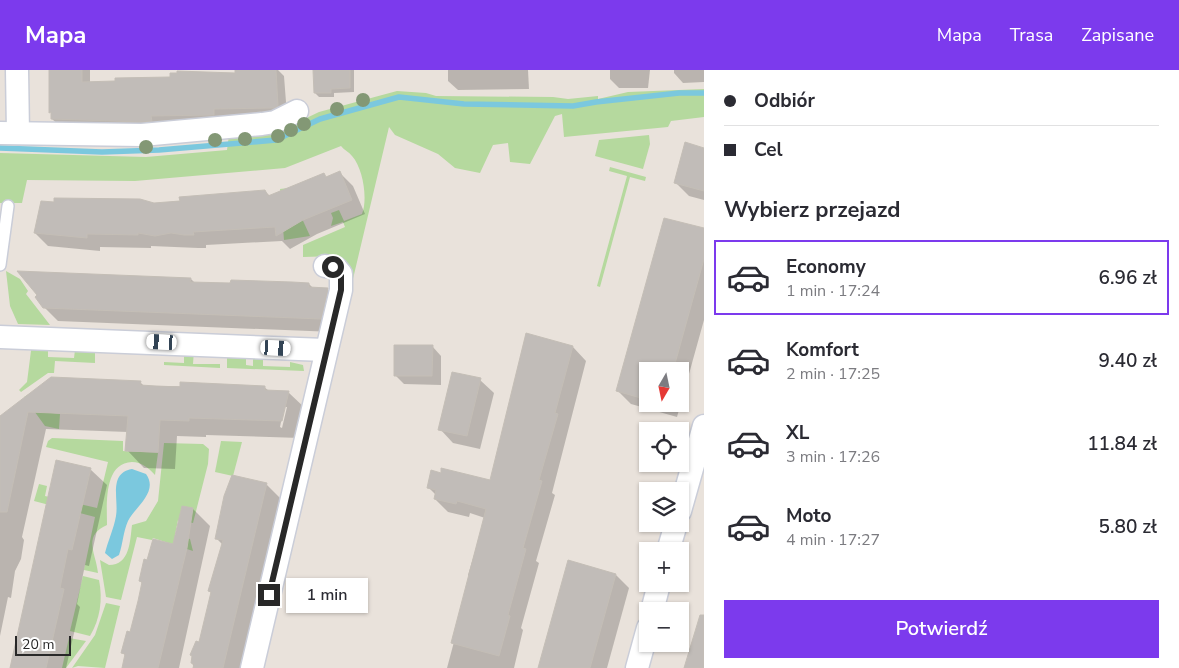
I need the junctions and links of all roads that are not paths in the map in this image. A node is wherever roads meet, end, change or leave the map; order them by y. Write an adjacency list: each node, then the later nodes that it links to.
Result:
1 (17, 70): 3 (street)
2 (298, 111): 3 (street)
3 (9, 133)
4 (8, 206): 5 (lane)
5 (0, 265)
6 (325, 266): 8 (street)
7 (0, 336): 8 (street)
8 (325, 350): 13 (street)
9 (704, 426): 10 (street)
10 (699, 460): 11 (street)
11 (689, 487)
12 (641, 652): 14 (street)
13 (252, 668)
14 (637, 668)

